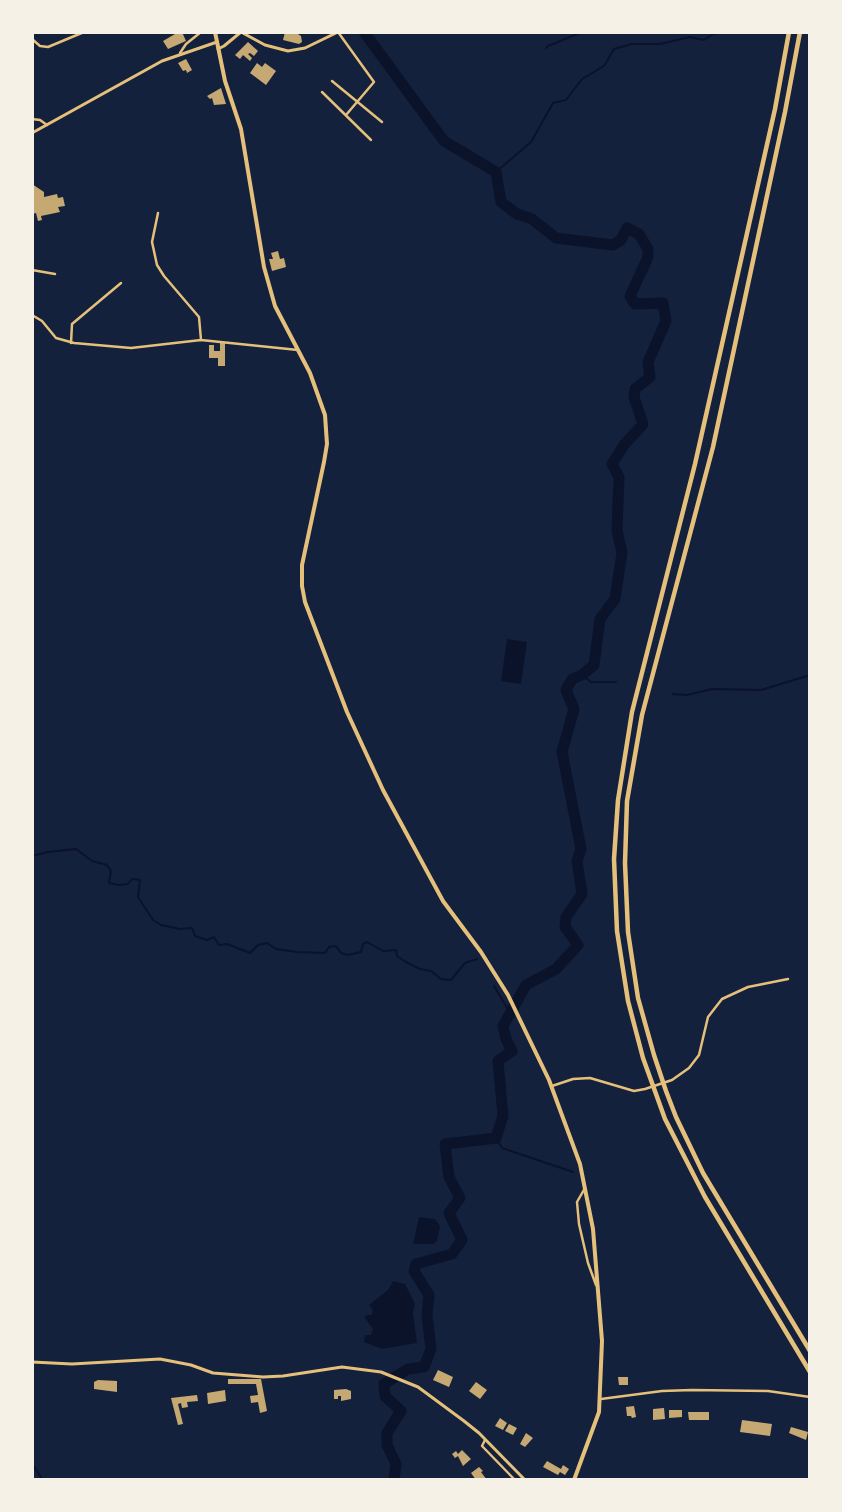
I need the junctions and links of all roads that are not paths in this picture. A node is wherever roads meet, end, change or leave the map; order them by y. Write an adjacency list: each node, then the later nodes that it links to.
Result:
1 (84, 32): 8 (street)
2 (201, 32): 11 (street)
3 (215, 32): 9 (main road)
4 (241, 32): 5 (street); 10 (street)
5 (338, 32): 14 (street)
6 (789, 32): 35 (highway)
7 (800, 32): 33 (highway)
8 (32, 39)
9 (217, 42): 10 (main road); 11 (street)
10 (218, 48): 28 (main road)
11 (180, 53): 18 (street)
12 (332, 81): 14 (street)
13 (322, 92): 15 (street)
14 (356, 102): 15 (street); 17 (street)
15 (346, 115): 20 (street)
16 (32, 119): 18 (street)
17 (382, 122)
18 (47, 124): 19 (street)
19 (32, 133)
20 (371, 140)
21 (158, 213): 26 (street)
22 (32, 270): 23 (street)
23 (55, 274)
24 (121, 283): 27 (street)
25 (32, 315): 27 (street)
26 (201, 340): 27 (street); 28 (street)
27 (71, 343)
28 (298, 350): 30 (main road)
29 (788, 980): 30 (street)
30 (552, 1086): 31 (main road)
31 (585, 1187): 32 (main road); 32 (street)
32 (600, 1293): 37 (main road)
33 (810, 1351)
34 (32, 1362): 38 (street)
35 (810, 1372)
36 (810, 1397): 37 (street)
37 (601, 1399): 41 (main road)
38 (486, 1440): 39 (street); 40 (street)
39 (514, 1480)
40 (524, 1480)
41 (574, 1480)

